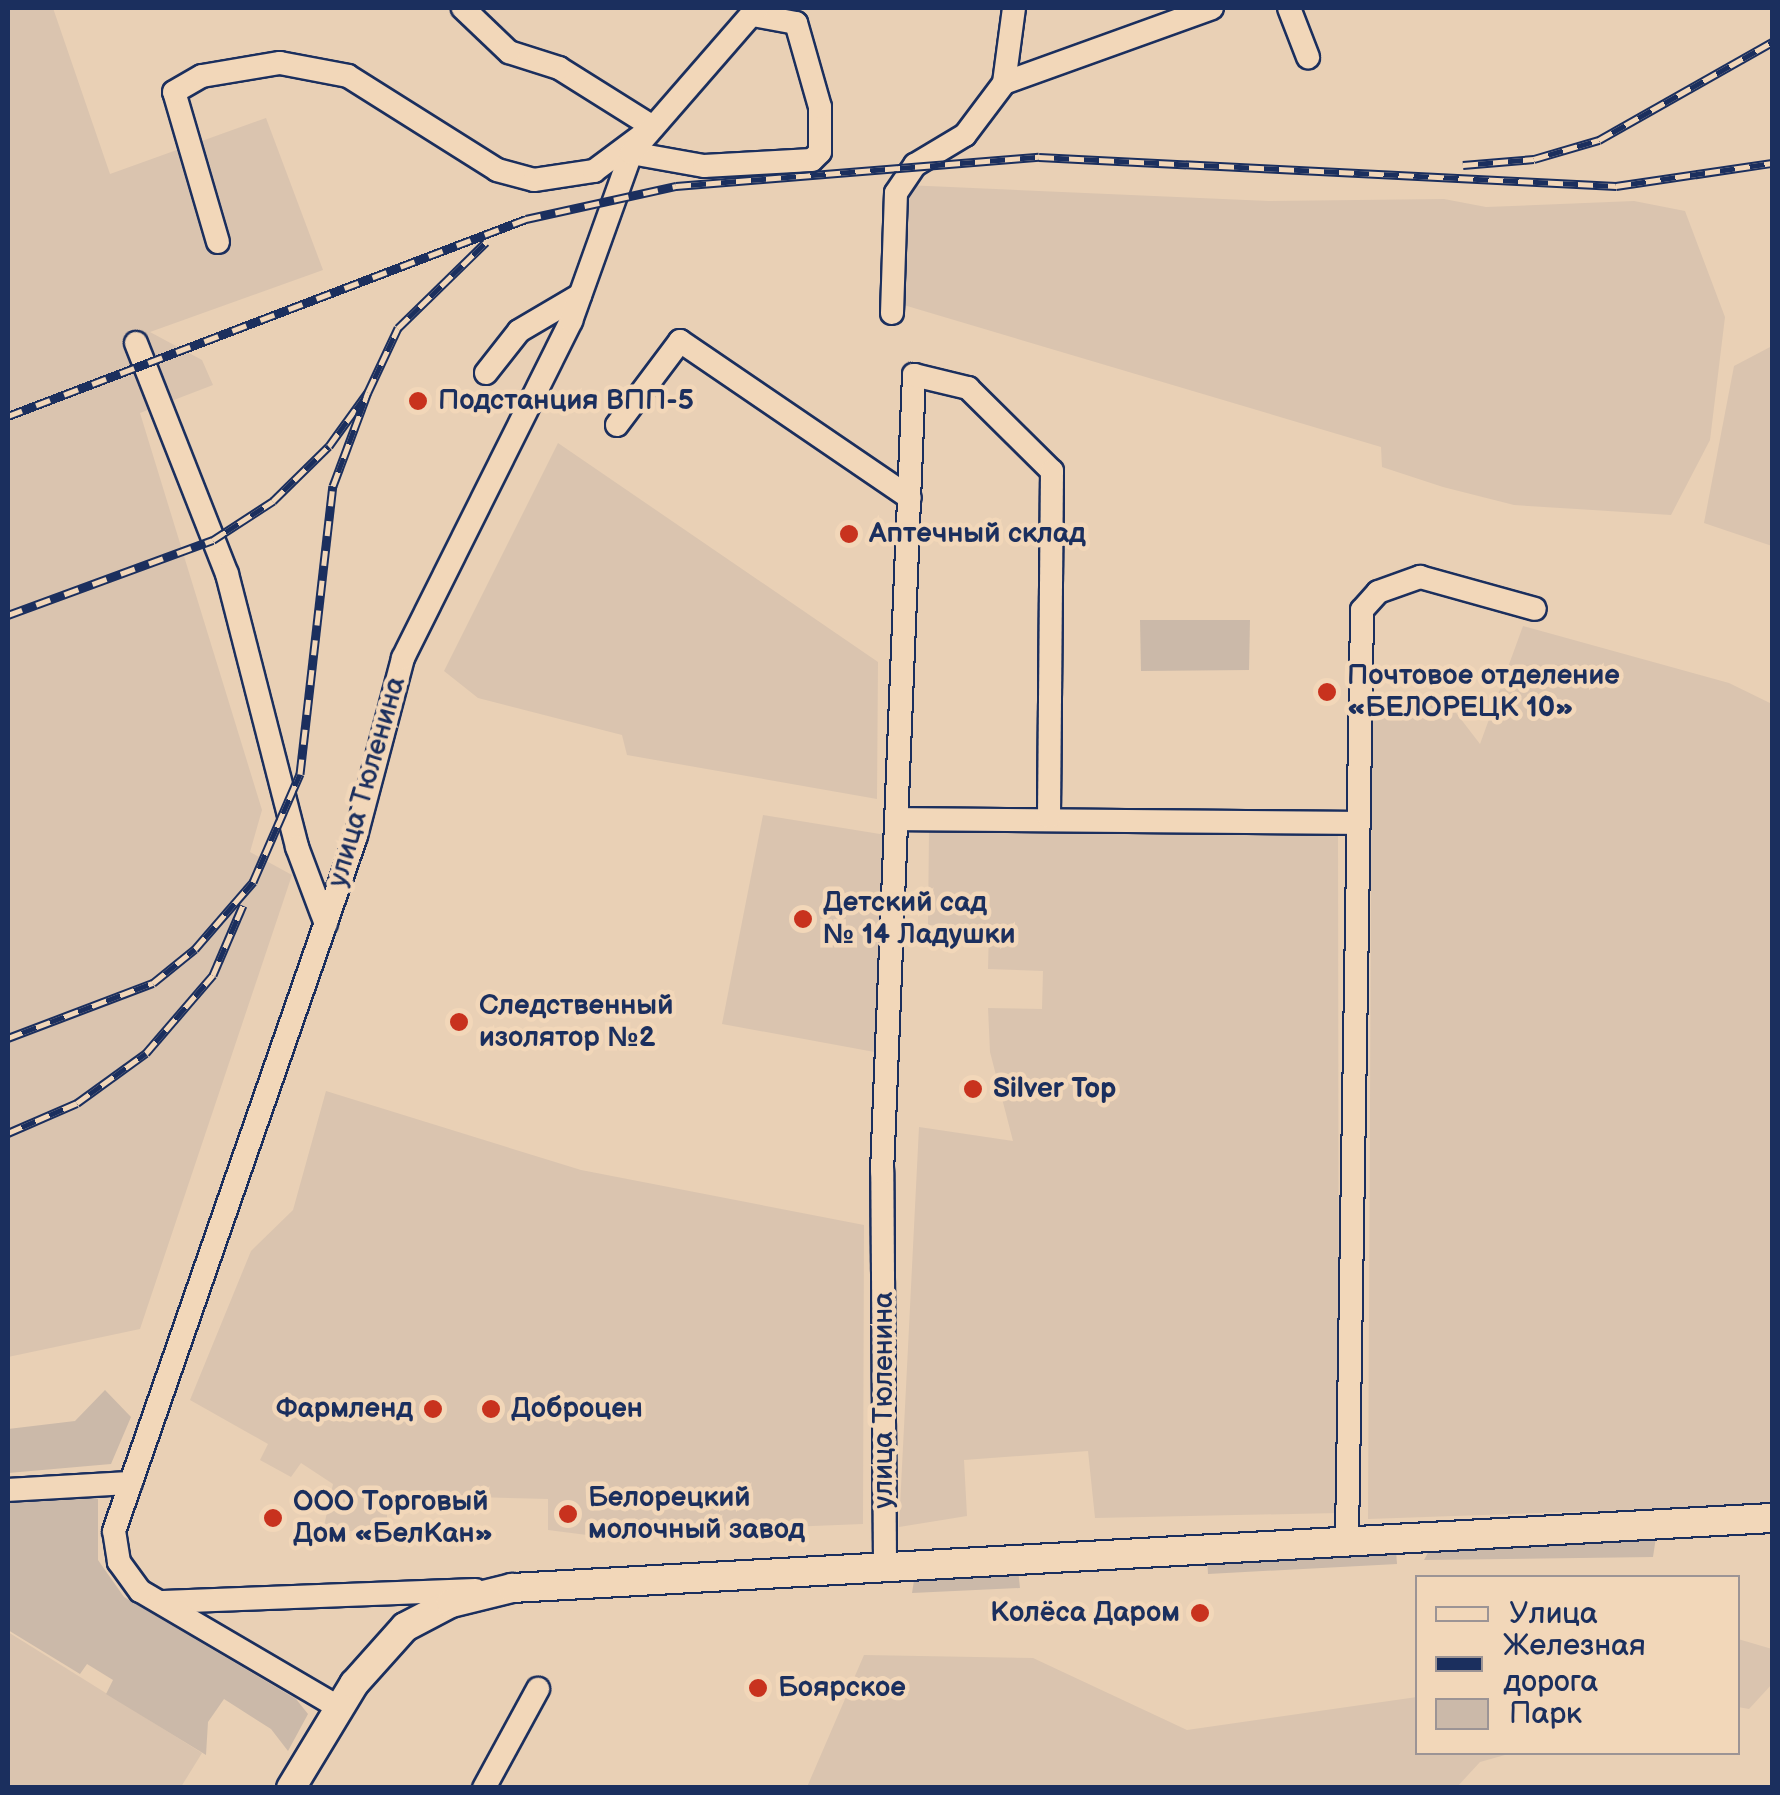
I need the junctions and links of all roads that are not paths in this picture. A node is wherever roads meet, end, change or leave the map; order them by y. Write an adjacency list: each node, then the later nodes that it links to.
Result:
1 (463, 8): 8 (street)
2 (1014, 8): 7 (street)
3 (1212, 8): 7 (street)
4 (1289, 8): 6 (street)
5 (761, 10): 8 (street, улица Тюленина); 9 (street)
6 (1308, 58)
7 (1004, 82): 12 (street)
8 (653, 127): 9 (street, улица Тюленина); 10 (street)
9 (632, 153): 11 (street, улица Тюленина)
10 (218, 242)
11 (580, 295): 14 (street); 21 (street, улица Тюленина)
12 (892, 313)
13 (136, 344): 21 (street)
14 (486, 373)
15 (618, 425): 16 (street)
16 (910, 498): 18 (street, улица Тюленина); 19 (street, улица Тюленина)
17 (1535, 609): 20 (street)
18 (1049, 817): 19 (street); 20 (street)
19 (898, 819): 26 (street, улица Тюленина)
20 (1355, 823): 25 (street)
21 (326, 924): 22 (street, улица Тюленина)
22 (131, 1483): 23 (street); 29 (street, улица Тюленина)
23 (8, 1490)
24 (1772, 1518): 25 (main road)
25 (1347, 1536): 26 (main road)
26 (885, 1562): 27 (main road)
27 (512, 1588): 28 (street); 30 (main road)
28 (362, 1594): 29 (street); 30 (street)
29 (154, 1601): 32 (street, улица Тюленина)
30 (405, 1627): 32 (main road)
31 (538, 1689): 34 (street)
32 (338, 1707): 33 (main road)
33 (296, 1786)
34 (484, 1788)

